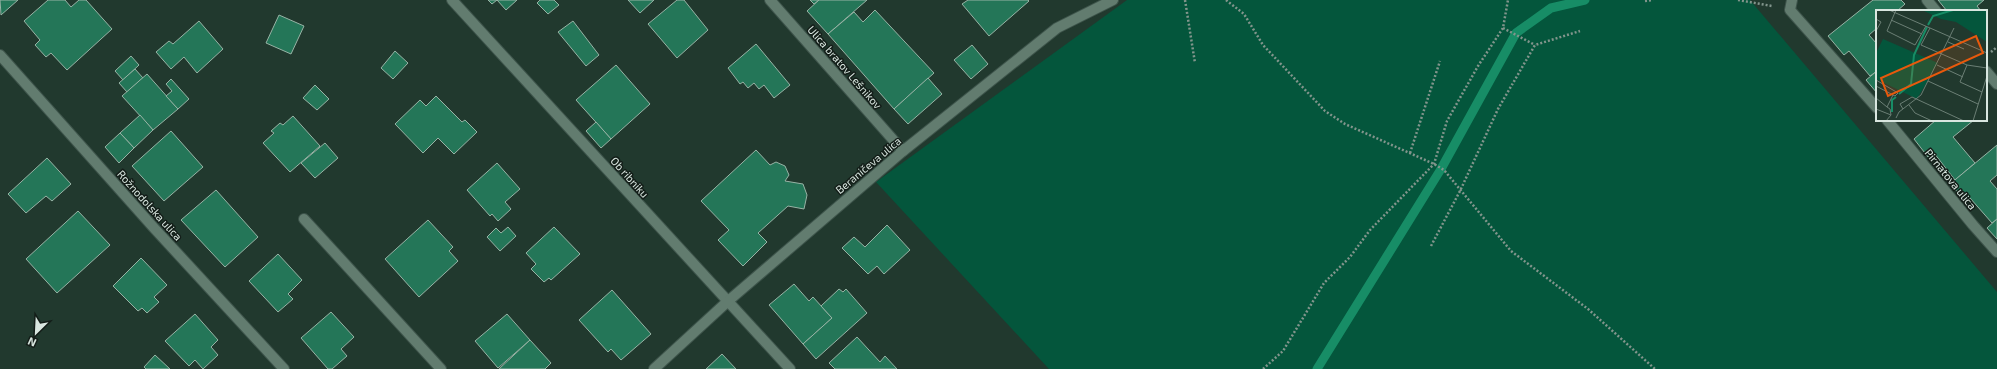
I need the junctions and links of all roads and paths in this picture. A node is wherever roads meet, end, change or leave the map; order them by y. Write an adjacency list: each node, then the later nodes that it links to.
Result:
1 (452, 0): 30 (street, Ob ribniku)
2 (770, 0): 23 (street, Ulica bratov Lešnikov)
3 (1113, 0): 23 (street, Beraničeva ulica)
4 (1185, 0): 18 (path)
5 (1226, 0): 24 (path)
6 (1508, 0): 13 (path)
7 (1653, 0): 10 (path)
8 (1738, 0): 11 (path)
9 (1927, 0): 12 (street)
10 (1645, 1)
11 (1791, 5): 21 (street)
12 (1935, 10)
13 (1503, 28): 15 (path); 25 (path)
14 (1580, 31): 15 (path)
15 (1535, 45): 26 (path)
16 (0, 55): 31 (street, Rožnodolska ulica)
17 (1440, 61): 24 (path)
18 (1195, 63)
19 (1987, 72): 20 (street)
20 (1997, 84)
21 (1876, 107)
22 (1888, 121): 29 (street, Pirnatova ulica)
23 (903, 150): 30 (street, Beraničeva ulica)
24 (1410, 153): 25 (path)
25 (1434, 164): 26 (path); 35 (path)
26 (1460, 191): 28 (path); 36 (path)
27 (304, 219): 32 (street)
28 (1431, 246)
29 (1997, 252)
30 (727, 302): 33 (street, Beraničeva ulica); 34 (street, Ob ribniku)
31 (284, 369)
32 (441, 369)
33 (654, 369)
34 (790, 369)
35 (1263, 369)
36 (1655, 369)

